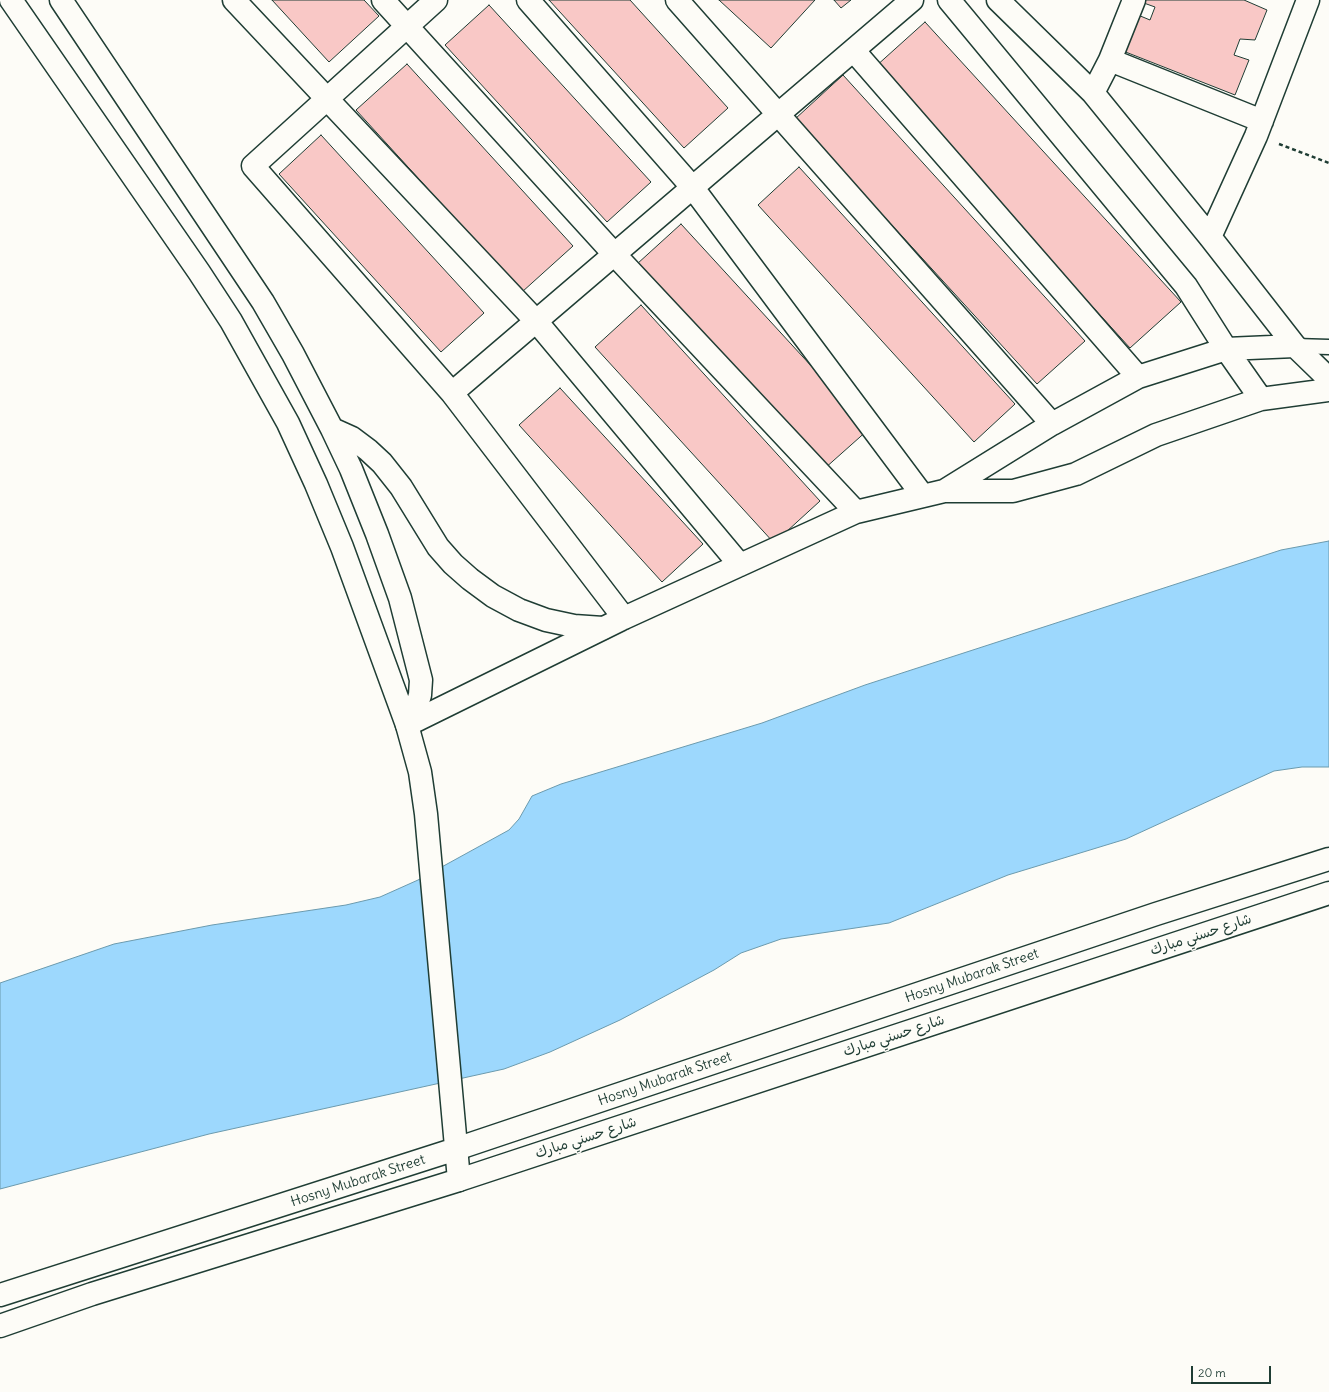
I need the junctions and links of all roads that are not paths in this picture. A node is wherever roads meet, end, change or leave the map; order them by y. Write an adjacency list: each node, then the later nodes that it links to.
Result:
1 (11, 0): 40 (street)
2 (61, 0): 33 (street)
3 (234, 0): 17 (street)
4 (383, 0): 13 (street)
5 (436, 0): 13 (street)
6 (528, 0): 20 (street)
7 (677, 0): 18 (street)
8 (912, 0): 14 (street)
9 (949, 0): 26 (street)
10 (998, 0): 16 (street)
11 (1134, 0): 15 (street)
12 (1308, 0): 19 (street)
13 (407, 27): 17 (street); 22 (street)
14 (854, 51): 18 (street); 27 (street)
15 (1110, 60): 16 (street); 19 (street)
16 (1093, 93): 21 (street)
17 (328, 98): 23 (street); 30 (street)
18 (779, 115): 20 (street); 32 (street)
19 (1259, 129): 21 (street)
20 (693, 188): 22 (street); 35 (street)
21 (1210, 237): 24 (street)
22 (615, 255): 23 (street); 36 (street)
23 (536, 322): 30 (street); 37 (street)
24 (1295, 346): 25 (lane); 26 (street); 28 (street)
25 (1329, 347)
26 (1226, 350): 27 (street); 31 (street)
27 (1138, 376): 32 (street)
28 (1329, 379)
29 (1329, 390): 31 (street)
30 (452, 393): 38 (street)
31 (1261, 399): 34 (street)
32 (1052, 424): 34 (street)
33 (332, 429): 39 (street); 40 (street)
34 (944, 491): 35 (street)
35 (923, 496): 36 (street)
36 (856, 512): 37 (street)
37 (740, 565): 38 (street)
38 (624, 618): 39 (street)
39 (603, 628): 40 (street)
40 (407, 725): 43 (street)
41 (1329, 859): 43 (street, Hosny Mubarak Street)
42 (1329, 893): 44 (street, شارع حسني مبارك)
43 (456, 1149): 44 (street); 45 (street, Hosny Mubarak Street)
44 (459, 1180): 46 (street, Hosny Mubarak Street)
45 (0, 1295)
46 (0, 1326)

